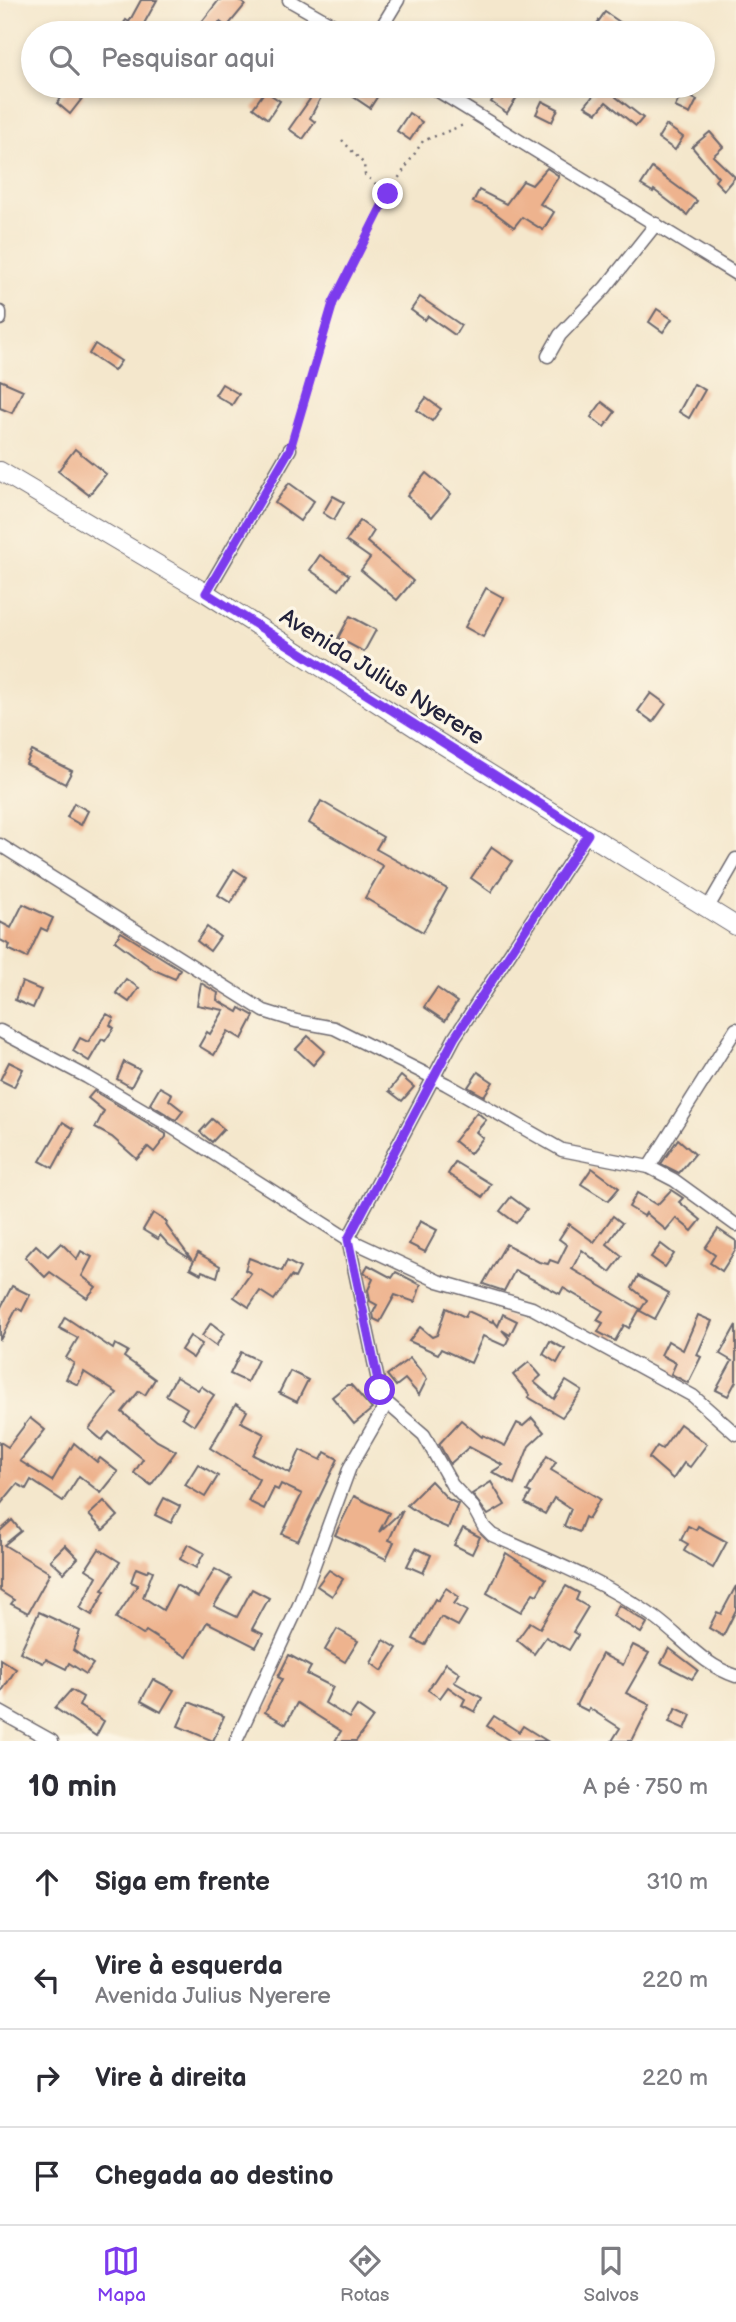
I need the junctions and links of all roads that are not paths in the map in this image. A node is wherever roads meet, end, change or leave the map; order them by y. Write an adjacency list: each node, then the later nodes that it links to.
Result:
1 (289, 0): 3 (street)
2 (398, 0): 4 (street)
3 (325, 21)
4 (385, 21)
5 (449, 98): 6 (street)
6 (656, 223): 7 (street); 10 (street)
7 (736, 274)
8 (0, 312): 9 (street)
9 (0, 319)
10 (548, 356)
11 (290, 449): 13 (street)
12 (0, 471): 13 (street, Avenida Julius Nyerere)
13 (206, 593): 14 (street, Avenida Julius Nyerere)
14 (588, 834): 17 (street, Avenida Julius Nyerere); 21 (street)
15 (0, 845): 21 (street)
16 (736, 859): 17 (street)
17 (707, 909): 18 (street, Avenida Julius Nyerere)
18 (736, 926)
19 (736, 1029): 22 (street)
20 (0, 1031): 24 (street)
21 (432, 1076): 22 (street); 24 (street)
22 (649, 1167): 23 (street)
23 (736, 1224)
24 (348, 1239): 25 (street); 26 (street)
25 (387, 1403): 27 (street); 30 (street)
26 (736, 1434)
27 (736, 1676)
28 (0, 1712): 29 (street)
29 (52, 1741)
30 (236, 1741)

